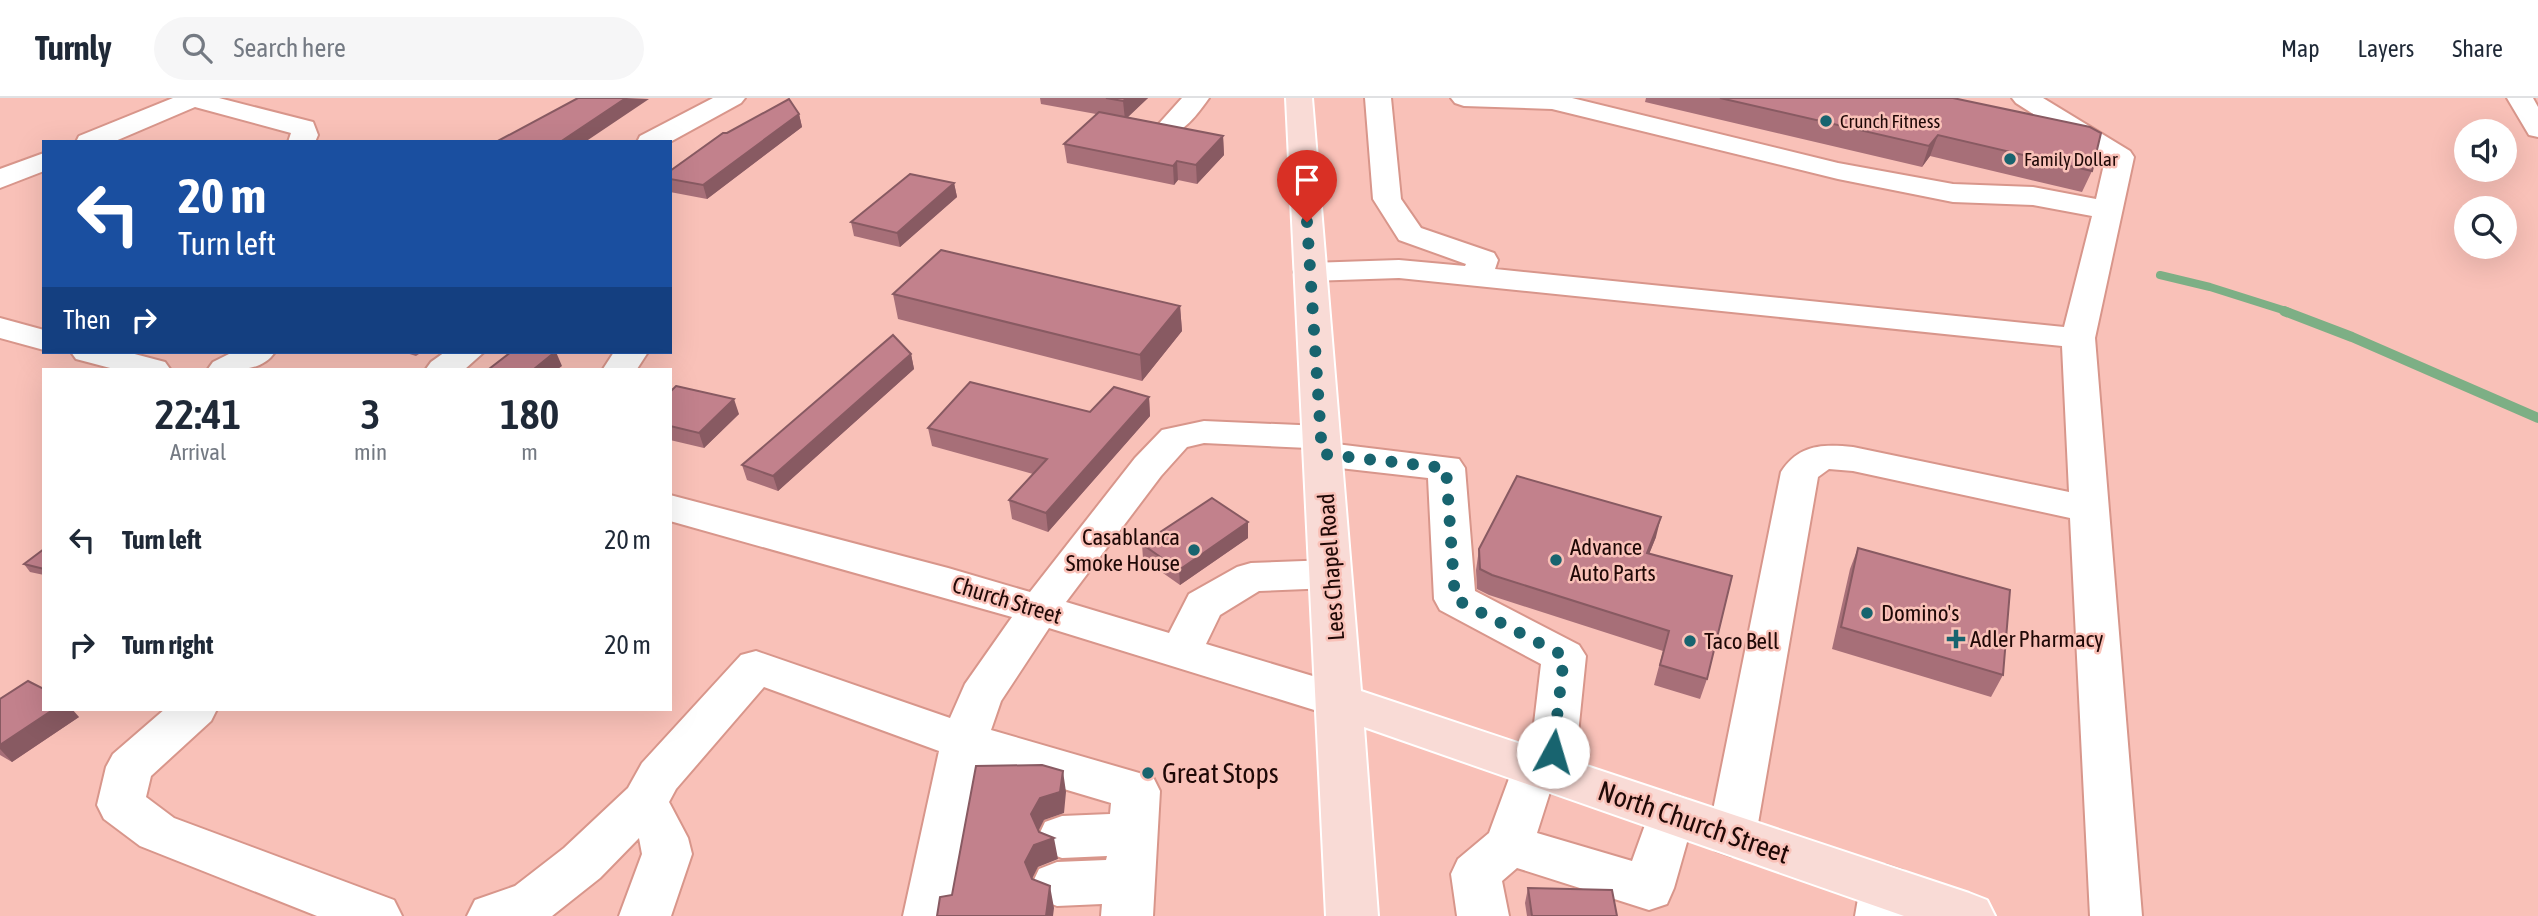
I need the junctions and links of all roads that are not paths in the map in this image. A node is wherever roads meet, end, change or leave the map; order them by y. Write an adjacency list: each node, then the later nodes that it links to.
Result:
1 (194, 98): 11 (street); 12 (street)
2 (732, 98): 13 (street)
3 (1196, 98): 9 (street)
4 (1299, 98): 17 (main road, Lees Chapel Road)
5 (1378, 98): 18 (street)
6 (1464, 98): 16 (street)
7 (2025, 98): 16 (street)
8 (2520, 98): 10 (street)
9 (1168, 128)
10 (2538, 129)
11 (94, 140)
12 (303, 140)
13 (654, 140)
14 (42, 161): 15 (street)
15 (0, 179)
16 (2108, 210): 20 (street)
17 (1310, 272): 18 (street); 28 (main road, Lees Chapel Road)
18 (1476, 276): 20 (street)
19 (0, 328): 21 (street)
20 (2078, 338): 30 (street)
21 (42, 339)
22 (96, 354): 25 (street)
23 (253, 354): 26 (street)
24 (464, 354): 27 (street)
25 (149, 368)
26 (227, 368)
27 (444, 368)
28 (1322, 446): 31 (main road, Lees Chapel Road); 32 (street); 37 (street)
29 (672, 509): 32 (street, Church Street)
30 (2089, 509): 40 (street); 52 (street)
31 (1331, 574): 33 (street); 34 (main road, Lees Chapel Road)
32 (1041, 610): 33 (street, Church Street); 36 (street)
33 (1180, 652): 34 (street, Church Street)
34 (1340, 701): 37 (main road, North Church Street); 49 (main road, Lees Chapel Road)
35 (193, 711): 46 (street)
36 (964, 741): 38 (street); 43 (street); 44 (street)
37 (1543, 770): 39 (main road, North Church Street); 41 (street)
38 (645, 802): 47 (street); 48 (street)
39 (1671, 814): 40 (main road, North Church Street); 41 (street)
40 (1732, 835): 45 (main road, North Church Street)
41 (1509, 845): 50 (street)
42 (1059, 860): 44 (street)
43 (944, 874)
44 (1130, 877)
45 (1883, 902): 51 (main road, North Church Street)
46 (376, 916)
47 (493, 916)
48 (645, 916)
49 (1352, 916)
50 (1483, 916)
51 (1969, 916)
52 (2116, 916)

